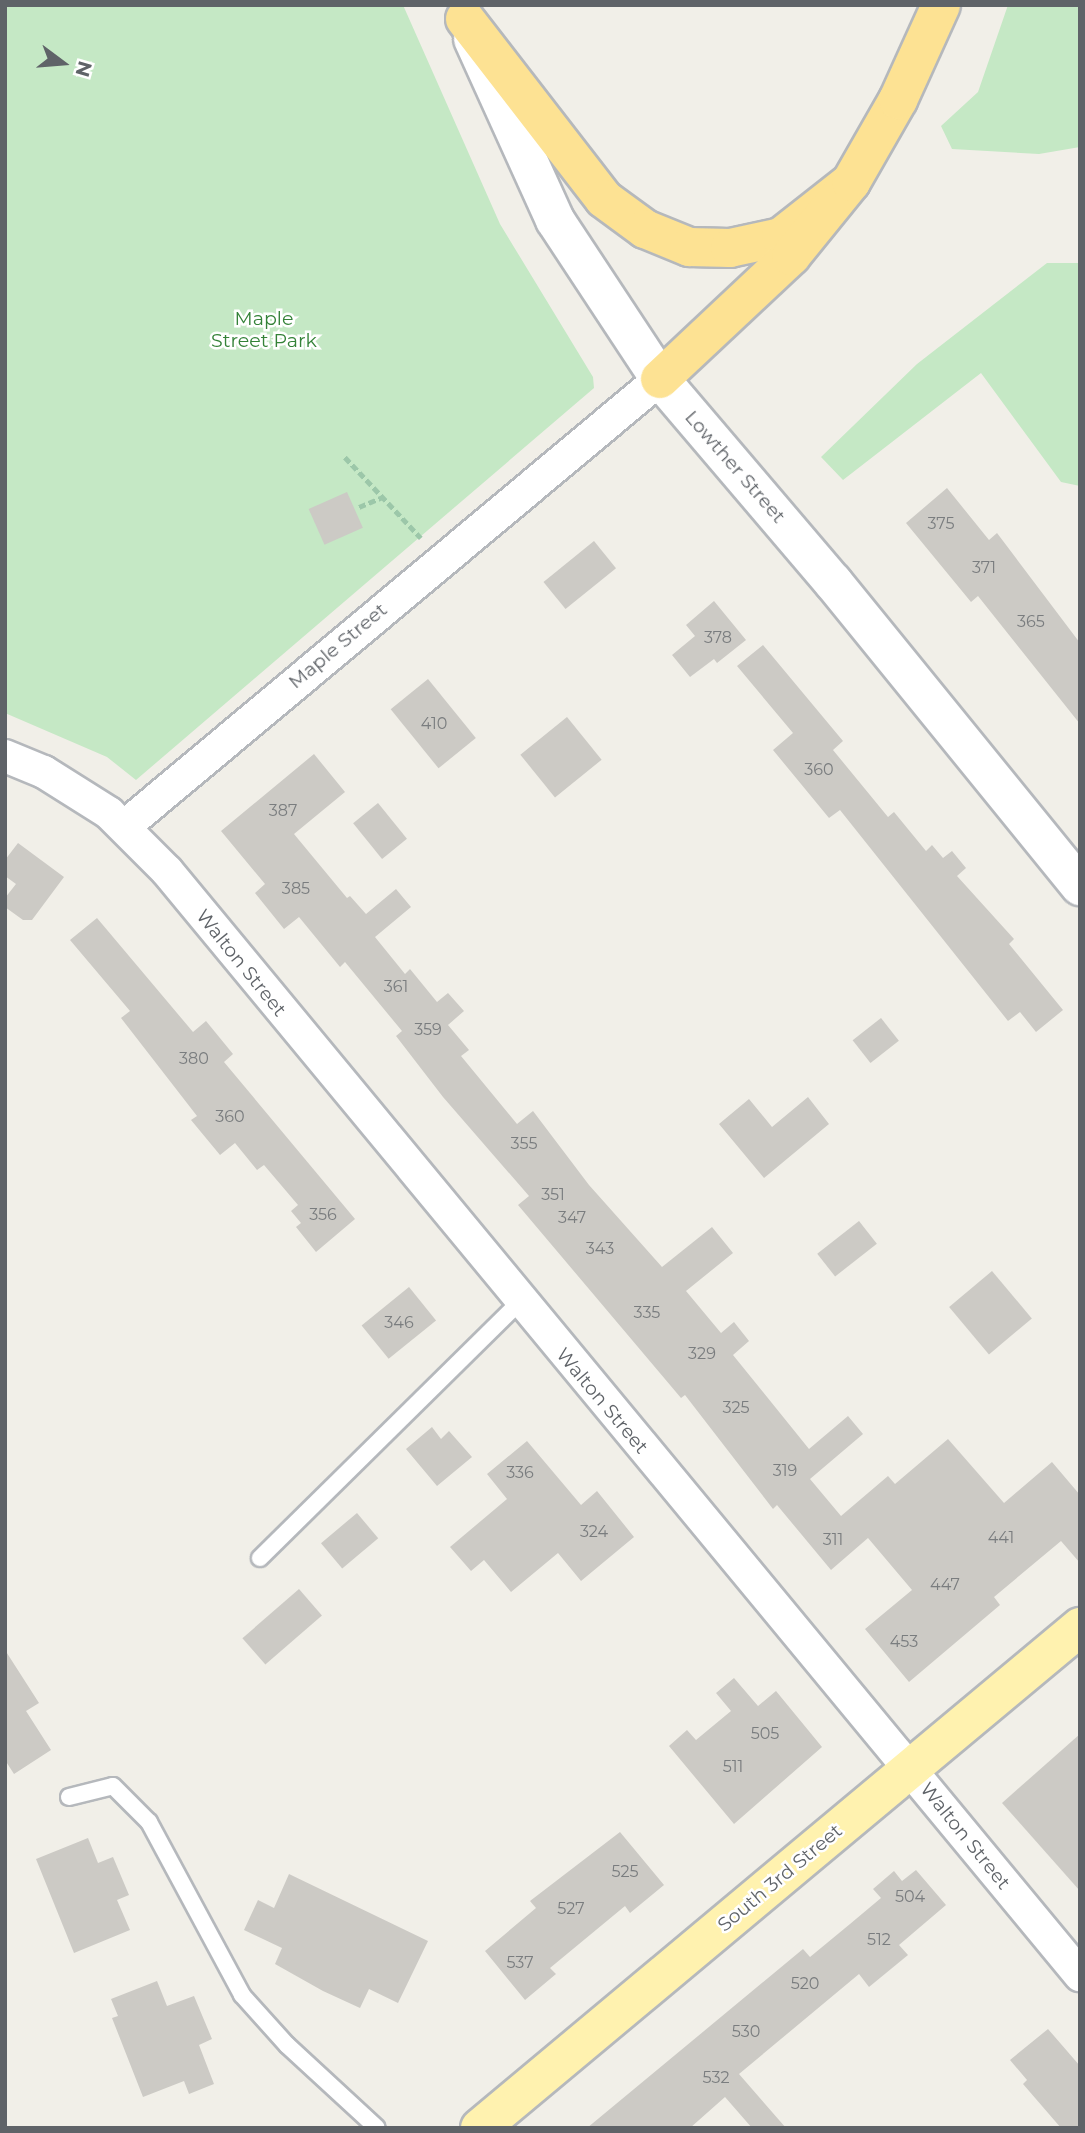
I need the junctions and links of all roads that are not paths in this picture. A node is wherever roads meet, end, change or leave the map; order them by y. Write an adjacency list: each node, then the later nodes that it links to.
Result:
1 (941, 5): 3 (highway)
2 (461, 12): 3 (highway); 4 (main road, Lowther Street)
3 (851, 182): 4 (highway)
4 (660, 379): 6 (street, Maple Street); 7 (main road, Lowther Street)
5 (5, 756): 6 (street)
6 (125, 826): 8 (street, Walton Street)
7 (1080, 886)
8 (520, 1302): 9 (lane); 11 (street, Walton Street)
9 (260, 1559)
10 (1077, 1634): 11 (main road, South 3rd Street)
11 (911, 1770): 13 (street, Walton Street); 15 (main road, South 3rd Street)
12 (69, 1797): 14 (lane)
13 (1080, 1975)
14 (377, 2128)
15 (480, 2128)

